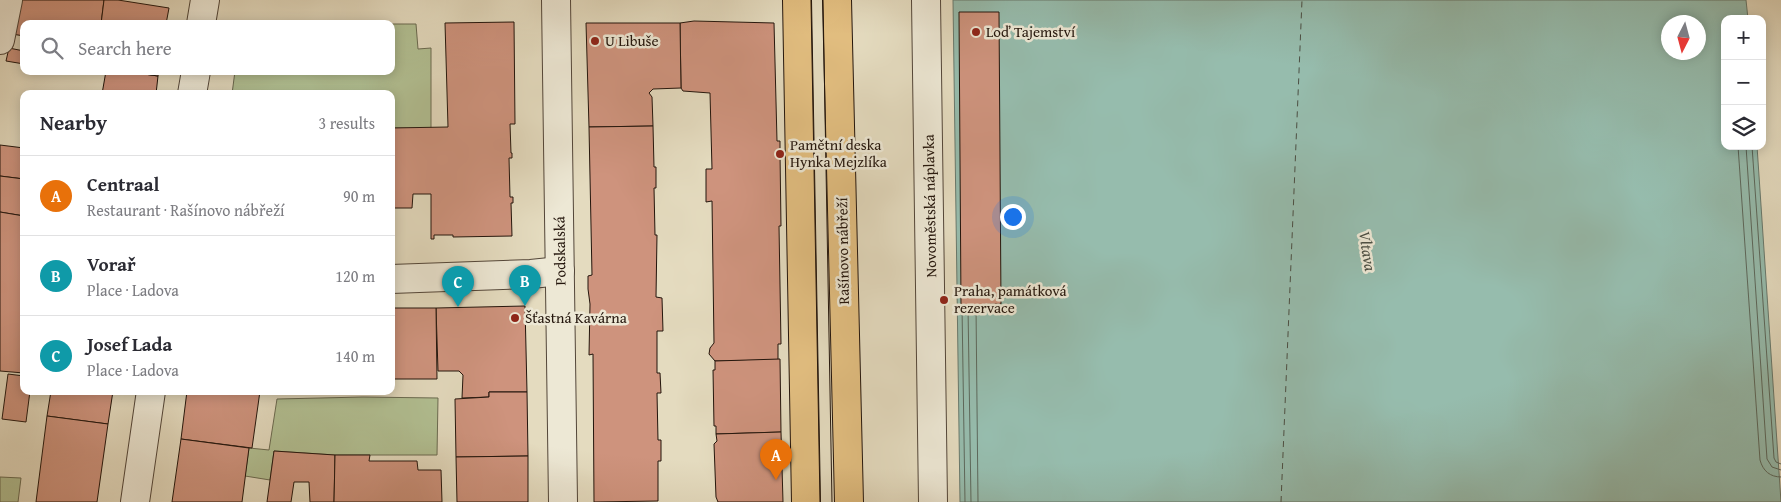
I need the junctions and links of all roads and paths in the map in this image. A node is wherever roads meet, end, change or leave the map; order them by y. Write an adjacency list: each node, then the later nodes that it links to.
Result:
1 (8, 0): 8 (street)
2 (205, 0): 7 (street)
3 (556, 0): 11 (street, Podskalská)
4 (797, 0): 16 (main road)
5 (837, 0): 17 (main road, Rašínovo nábřeží)
6 (926, 0): 18 (street, Novoměstská náplavka)
7 (202, 20)
8 (0, 40)
9 (195, 75): 10 (street)
10 (193, 90)
11 (560, 271): 12 (street); 15 (street, Podskalská)
12 (395, 279)
13 (150, 395): 14 (street)
14 (135, 502)
15 (563, 502)
16 (806, 502)
17 (849, 502)
18 (933, 502)

